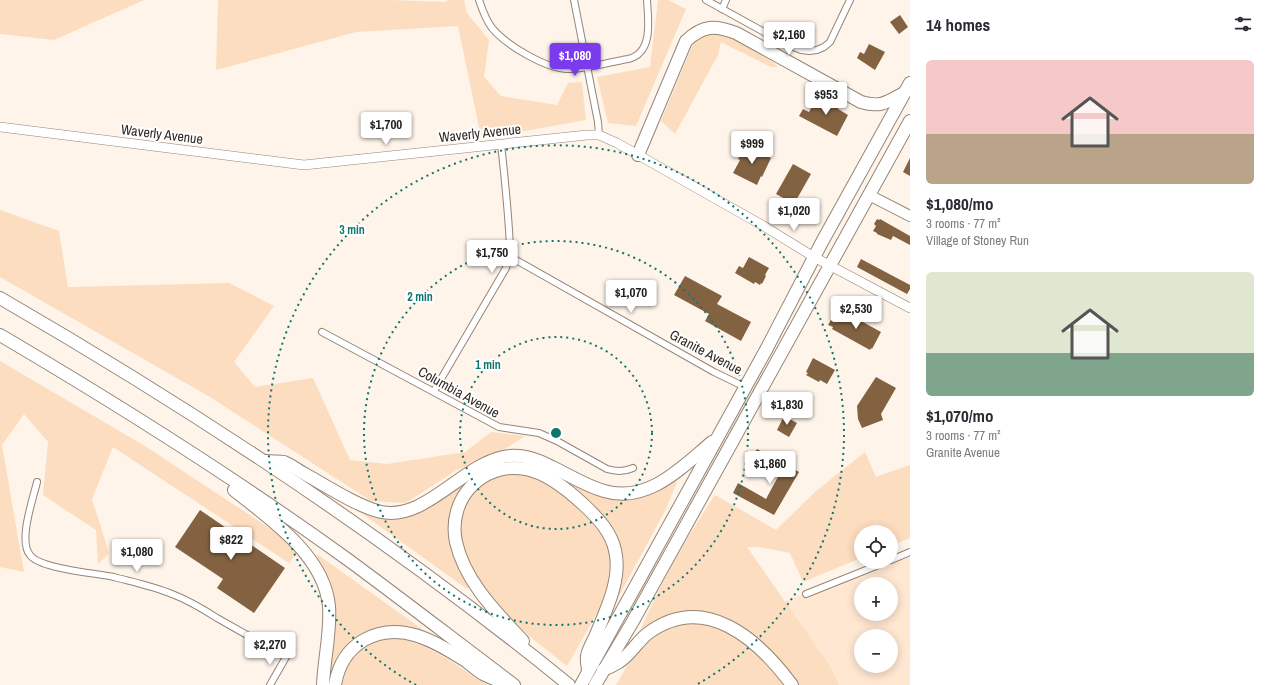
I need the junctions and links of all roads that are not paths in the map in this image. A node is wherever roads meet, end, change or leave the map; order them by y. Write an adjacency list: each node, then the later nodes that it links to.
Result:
1 (479, 0): 8 (street)
2 (574, 0): 8 (street)
3 (647, 0): 8 (street)
4 (706, 0): 7 (street)
5 (726, 0): 7 (street)
6 (850, 0): 7 (street)
7 (722, 9)
8 (588, 66): 12 (street)
9 (907, 88): 14 (highway); 18 (highway)
10 (910, 121): 15 (highway)
11 (0, 127): 13 (street, Waverly Avenue)
12 (599, 135): 13 (street, Waverly Avenue); 14 (street, Waverly Avenue)
13 (501, 145): 17 (street)
14 (638, 155): 18 (street, Waverly Avenue)
15 (869, 195): 16 (main road); 19 (highway)
16 (910, 216)
17 (509, 256): 24 (street, Granite Avenue); 25 (street)
18 (814, 257): 19 (street, Waverly Avenue); 24 (highway)
19 (830, 265): 21 (street, Waverly Avenue); 36 (highway)
20 (0, 298): 28 (highway)
21 (910, 308)
22 (322, 332): 25 (street, Columbia Avenue)
23 (0, 335): 27 (highway)
24 (745, 387): 26 (highway)
25 (434, 392): 29 (street, Columbia Avenue)
26 (718, 437): 28 (highway); 37 (highway)
27 (182, 447): 39 (highway); 42 (highway)
28 (265, 461): 35 (highway)
29 (633, 468)
30 (37, 482): 38 (street)
31 (910, 552): 32 (street)
32 (898, 557)
33 (868, 569): 34 (street)
34 (806, 594)
35 (549, 668): 37 (highway); 43 (highway)
36 (603, 670): 45 (highway); 46 (highway)
37 (588, 671): 44 (highway)
38 (270, 685)
39 (323, 685)
40 (335, 685): 41 (highway)
41 (508, 685)
42 (514, 685)
43 (569, 685)
44 (581, 685)
45 (595, 685)
46 (792, 685)

